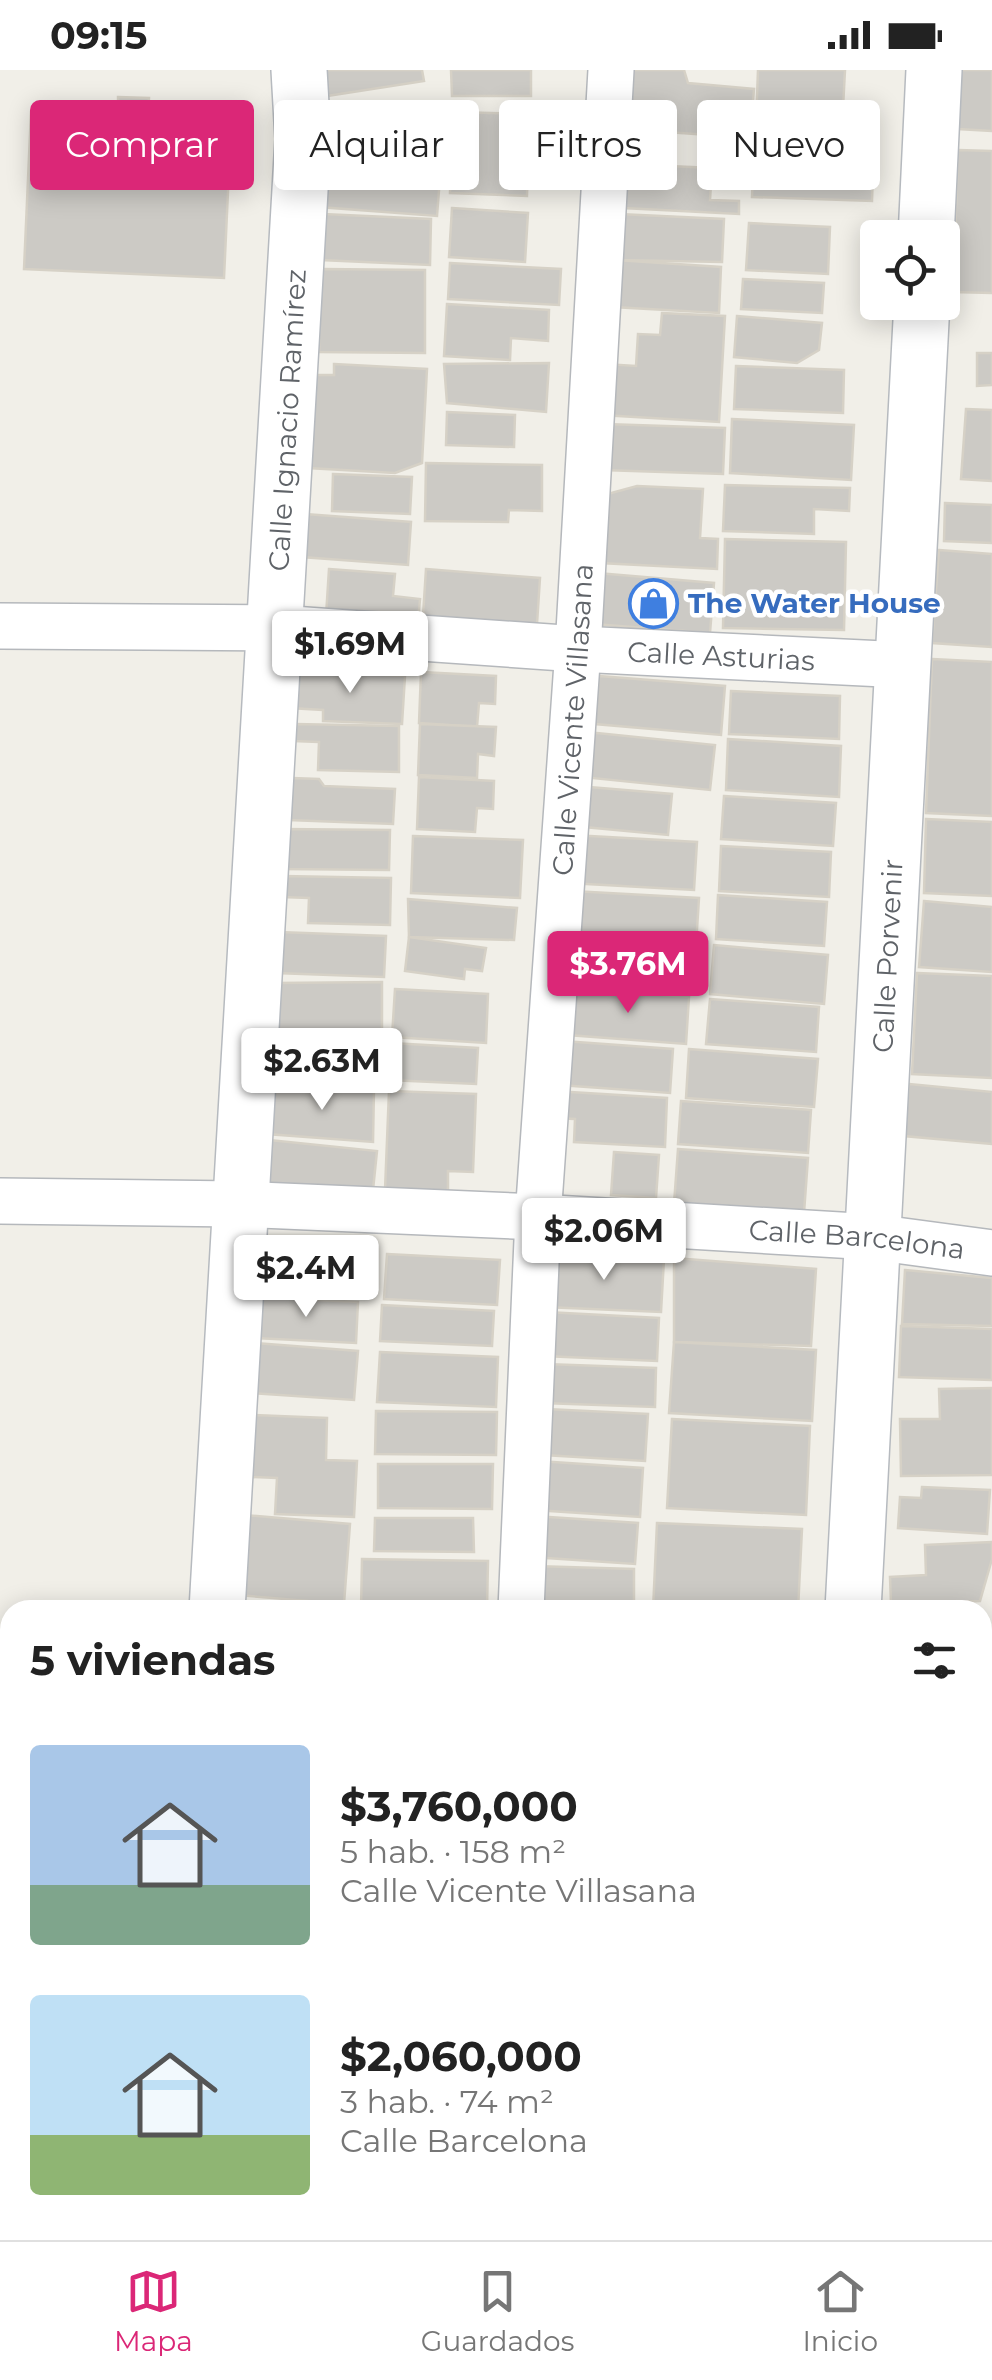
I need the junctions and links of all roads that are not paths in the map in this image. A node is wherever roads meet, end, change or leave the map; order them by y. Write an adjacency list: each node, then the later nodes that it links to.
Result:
1 (299, 70): 7 (street, Calle Ignacio Ramírez)
2 (612, 70): 8 (street, Calle Vicente Villasana)
3 (934, 70): 4 (street)
4 (927, 220)
5 (921, 320): 9 (street, Calle Porvenir)
6 (0, 626): 7 (street, Calle Asturias)
7 (277, 628): 8 (street, Calle Asturias); 11 (street, Calle Ignacio Ramírez)
8 (578, 650): 9 (street, Calle Asturias); 12 (street, Calle Vicente Villasana)
9 (904, 665): 13 (street, Calle Porvenir)
10 (0, 1201): 11 (street, Calle Barcelona)
11 (237, 1204): 12 (street, Calle Barcelona); 15 (street, Calle Ignacio Ramírez)
12 (538, 1217): 13 (street, Calle Barcelona); 16 (street, Calle Vicente Villasana)
13 (873, 1237): 14 (street, Calle Barcelona); 17 (street, Calle Porvenir)
14 (992, 1253)
15 (217, 1600)
16 (521, 1600)
17 (854, 1600)

